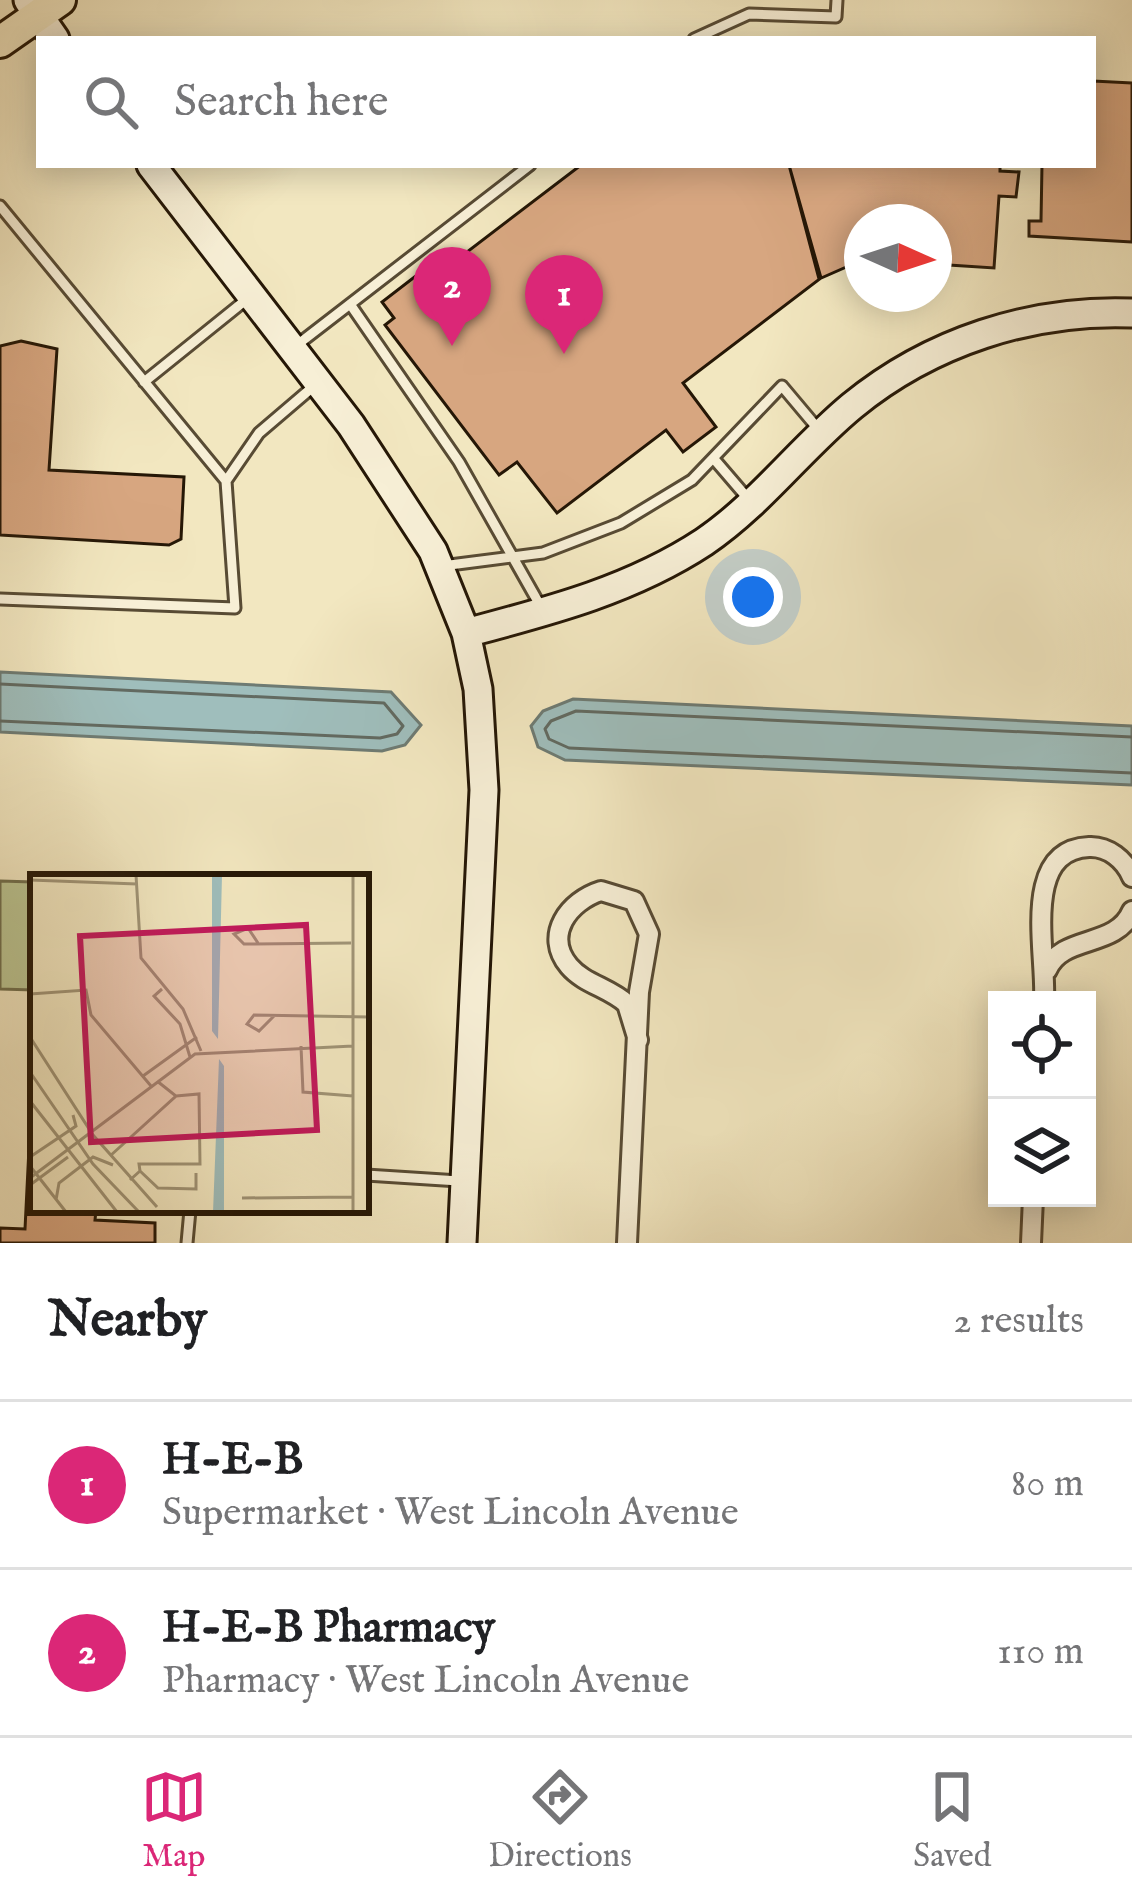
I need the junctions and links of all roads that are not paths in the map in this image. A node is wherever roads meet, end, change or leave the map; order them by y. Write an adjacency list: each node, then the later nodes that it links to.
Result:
1 (837, 0): 3 (lane)
2 (41, 11): 4 (main road)
3 (701, 36)
4 (0, 42)
5 (154, 168): 8 (street)
6 (526, 168): 9 (lane)
7 (0, 206): 12 (lane)
8 (252, 296): 11 (street); 12 (lane)
9 (350, 304): 11 (lane); 18 (lane)
10 (1132, 313): 14 (street)
11 (292, 349): 13 (street)
12 (144, 382): 16 (lane)
13 (318, 382): 16 (lane); 19 (street)
14 (822, 434): 15 (lane); 17 (street)
15 (714, 459): 17 (lane); 18 (lane)
16 (226, 481): 20 (lane)
17 (751, 503): 21 (street)
18 (512, 555): 19 (lane); 21 (lane)
19 (440, 566): 22 (street)
20 (0, 599)
21 (544, 612): 22 (street)
22 (466, 633): 29 (street)
23 (1132, 878): 25 (street)
24 (1132, 911): 25 (street)
25 (1046, 974): 26 (street)
26 (1045, 991)
27 (638, 1040): 27 (street); 34 (street)
28 (369, 1175): 29 (lane)
29 (464, 1181): 33 (street)
30 (1032, 1207): 35 (street)
31 (190, 1213): 32 (lane)
32 (187, 1243)
33 (461, 1243)
34 (627, 1243)
35 (1030, 1243)

